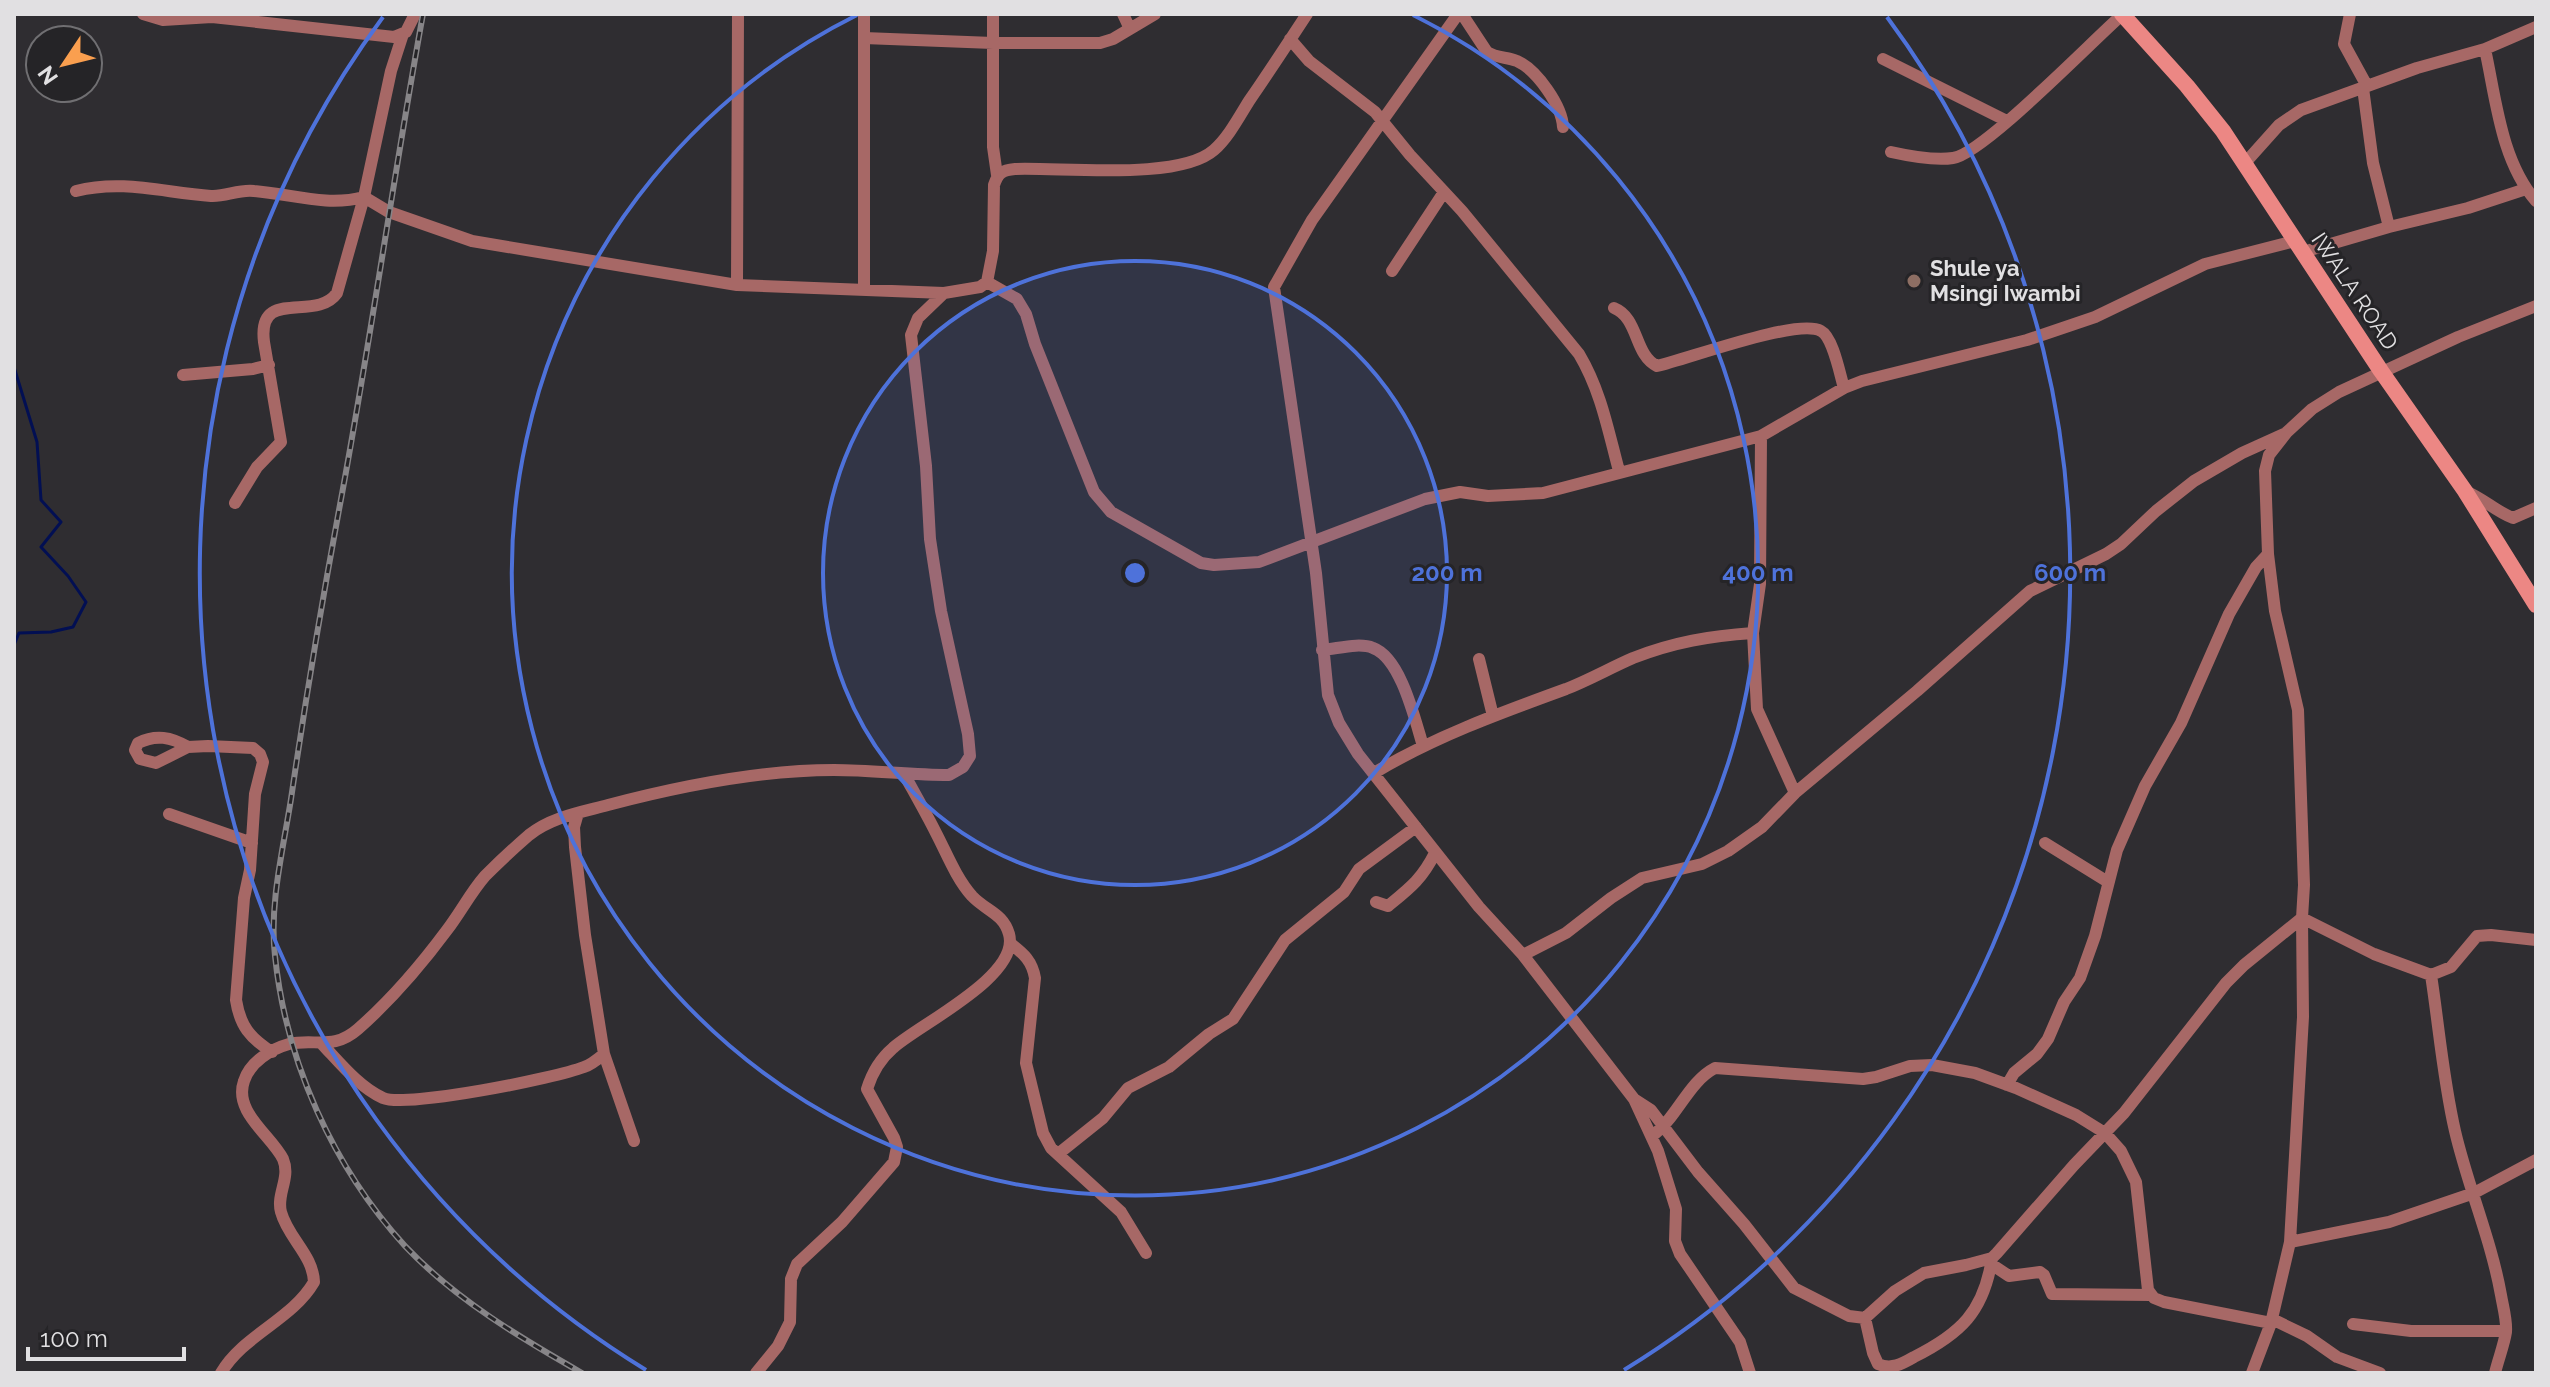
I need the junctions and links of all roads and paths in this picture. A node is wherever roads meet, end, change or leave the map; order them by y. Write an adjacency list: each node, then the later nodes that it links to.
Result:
1 (143, 14): 14 (street)
2 (415, 14): 14 (street)
3 (738, 14): 36 (street)
4 (864, 14): 15 (street)
5 (993, 14): 17 (street)
6 (1123, 14): 13 (street)
7 (1155, 14): 13 (street)
8 (1307, 14): 16 (street)
9 (1460, 14): 21 (street); 23 (street)
10 (2122, 14): 22 (street); 25 (street, IWALA ROAD)
11 (2350, 14): 20 (street)
12 (2536, 27): 18 (street)
13 (1130, 29): 17 (street)
14 (403, 34): 30 (street)
15 (864, 38): 17 (street); 37 (street)
16 (1290, 39): 21 (street); 26 (street)
17 (993, 43): 26 (street)
18 (2485, 49): 20 (street); 27 (street)
19 (1883, 59): 22 (street)
20 (2365, 87): 25 (street); 32 (street)
21 (1383, 121): 29 (street); 51 (street)
22 (2007, 121): 24 (street)
23 (1563, 127)
24 (1891, 152)
25 (2245, 163): 33 (street, IWALA ROAD)
26 (997, 175): 35 (street)
27 (2526, 189): 31 (street); 32 (street)
28 (76, 191): 30 (street)
29 (1444, 192): 34 (street); 47 (street)
30 (364, 197): 36 (street); 41 (street)
31 (2536, 201)
32 (2389, 227): 33 (street)
33 (2299, 247): 42 (street, IWALA ROAD); 44 (street)
34 (1392, 271)
35 (987, 282): 38 (street); 51 (street)
36 (737, 285): 37 (street)
37 (864, 288): 38 (street)
38 (944, 293): 61 (street)
39 (2536, 306): 42 (street)
40 (1614, 308): 44 (street)
41 (269, 365): 43 (street); 49 (street)
42 (2381, 371): 45 (street); 48 (street, IWALA ROAD)
43 (183, 375)
44 (1844, 388): 46 (street)
45 (2287, 432): 52 (street); 62 (street)
46 (1761, 436): 47 (street); 54 (street)
47 (1619, 471): 51 (street)
48 (2465, 491): 50 (street); 53 (street, IWALA ROAD)
49 (235, 503)
50 (2536, 508)
51 (1310, 541): 55 (street)
52 (2268, 554): 69 (street); 71 (street)
53 (2536, 605)
54 (1753, 633): 57 (street); 62 (street)
55 (1322, 650): 58 (street); 60 (street)
56 (1479, 659): 57 (street)
57 (1493, 716): 58 (street)
58 (1423, 746): 60 (street)
59 (188, 747): 66 (street)
60 (1374, 773): 65 (street)
61 (904, 774): 63 (street); 73 (street)
62 (1795, 793): 74 (street)
63 (578, 813): 76 (street); 78 (street)
64 (169, 814): 66 (street)
65 (1416, 827): 68 (street); 83 (street)
66 (252, 843): 77 (street)
67 (2045, 843): 69 (street)
68 (1435, 853): 70 (street); 74 (street)
69 (2108, 882): 79 (street)
70 (1376, 902)
71 (2302, 918): 75 (street); 81 (street); 86 (street)
72 (2536, 940): 75 (street)
73 (1011, 944): 83 (street); 95 (street)
74 (1523, 955): 80 (street)
75 (2431, 975): 85 (street)
76 (322, 1044): 77 (street); 78 (street)
77 (272, 1052): 94 (street)
78 (604, 1054): 82 (street)
79 (2007, 1085): 80 (street); 81 (street)
80 (1657, 1132): 90 (street); 96 (street)
81 (2105, 1133): 88 (street); 89 (street)
82 (634, 1141)
83 (1058, 1154): 87 (street)
84 (2536, 1160): 85 (street)
85 (2474, 1193): 86 (street); 93 (street)
86 (2290, 1242): 91 (street)
87 (1146, 1253)
88 (1992, 1261): 89 (street); 90 (street); 90 (street)
89 (2151, 1295): 91 (street)
90 (1865, 1318)
91 (2272, 1321): 97 (street); 98 (street)
92 (2353, 1324): 93 (street)
93 (2506, 1331): 99 (street)
94 (221, 1373)
95 (756, 1373)
96 (1750, 1373)
97 (2252, 1373)
98 (2380, 1373)
99 (2495, 1373)

